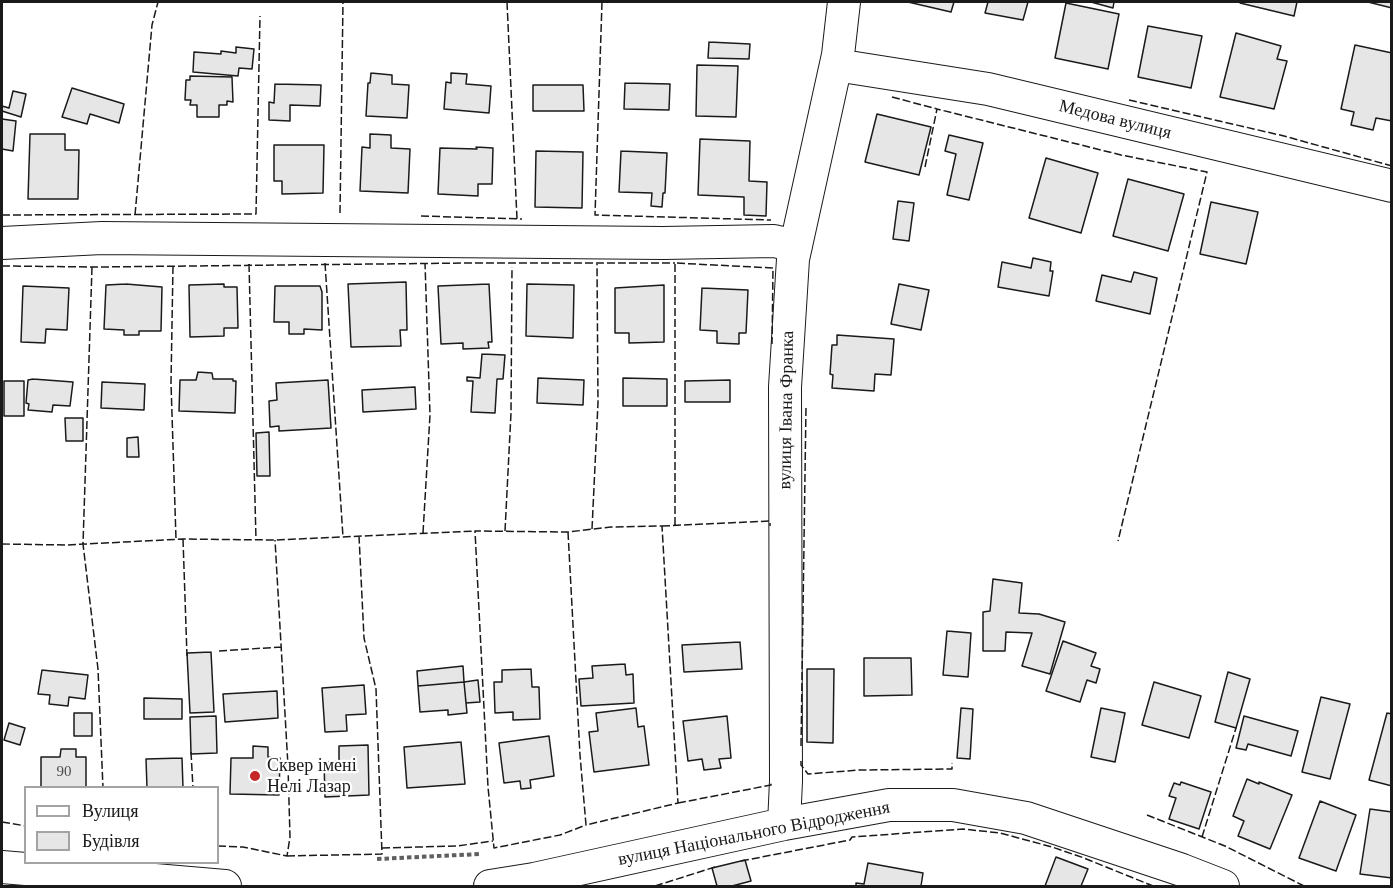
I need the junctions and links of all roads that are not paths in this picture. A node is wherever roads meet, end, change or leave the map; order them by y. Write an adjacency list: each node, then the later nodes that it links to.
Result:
1 (843, 2): 2 (street, вулиця Івана Франка)
2 (836, 65): 3 (street, Медова вулиця); 5 (street, вулиця Івана Франка)
3 (1392, 186)
4 (2, 243): 5 (street)
5 (796, 246): 6 (street, вулиця Івана Франка)
6 (784, 824): 9 (street, вулиця Національного Відродження); 10 (street, вулиця Національного Відродження)
7 (2, 867): 8 (street)
8 (225, 886)
9 (490, 886)
10 (1223, 886)

